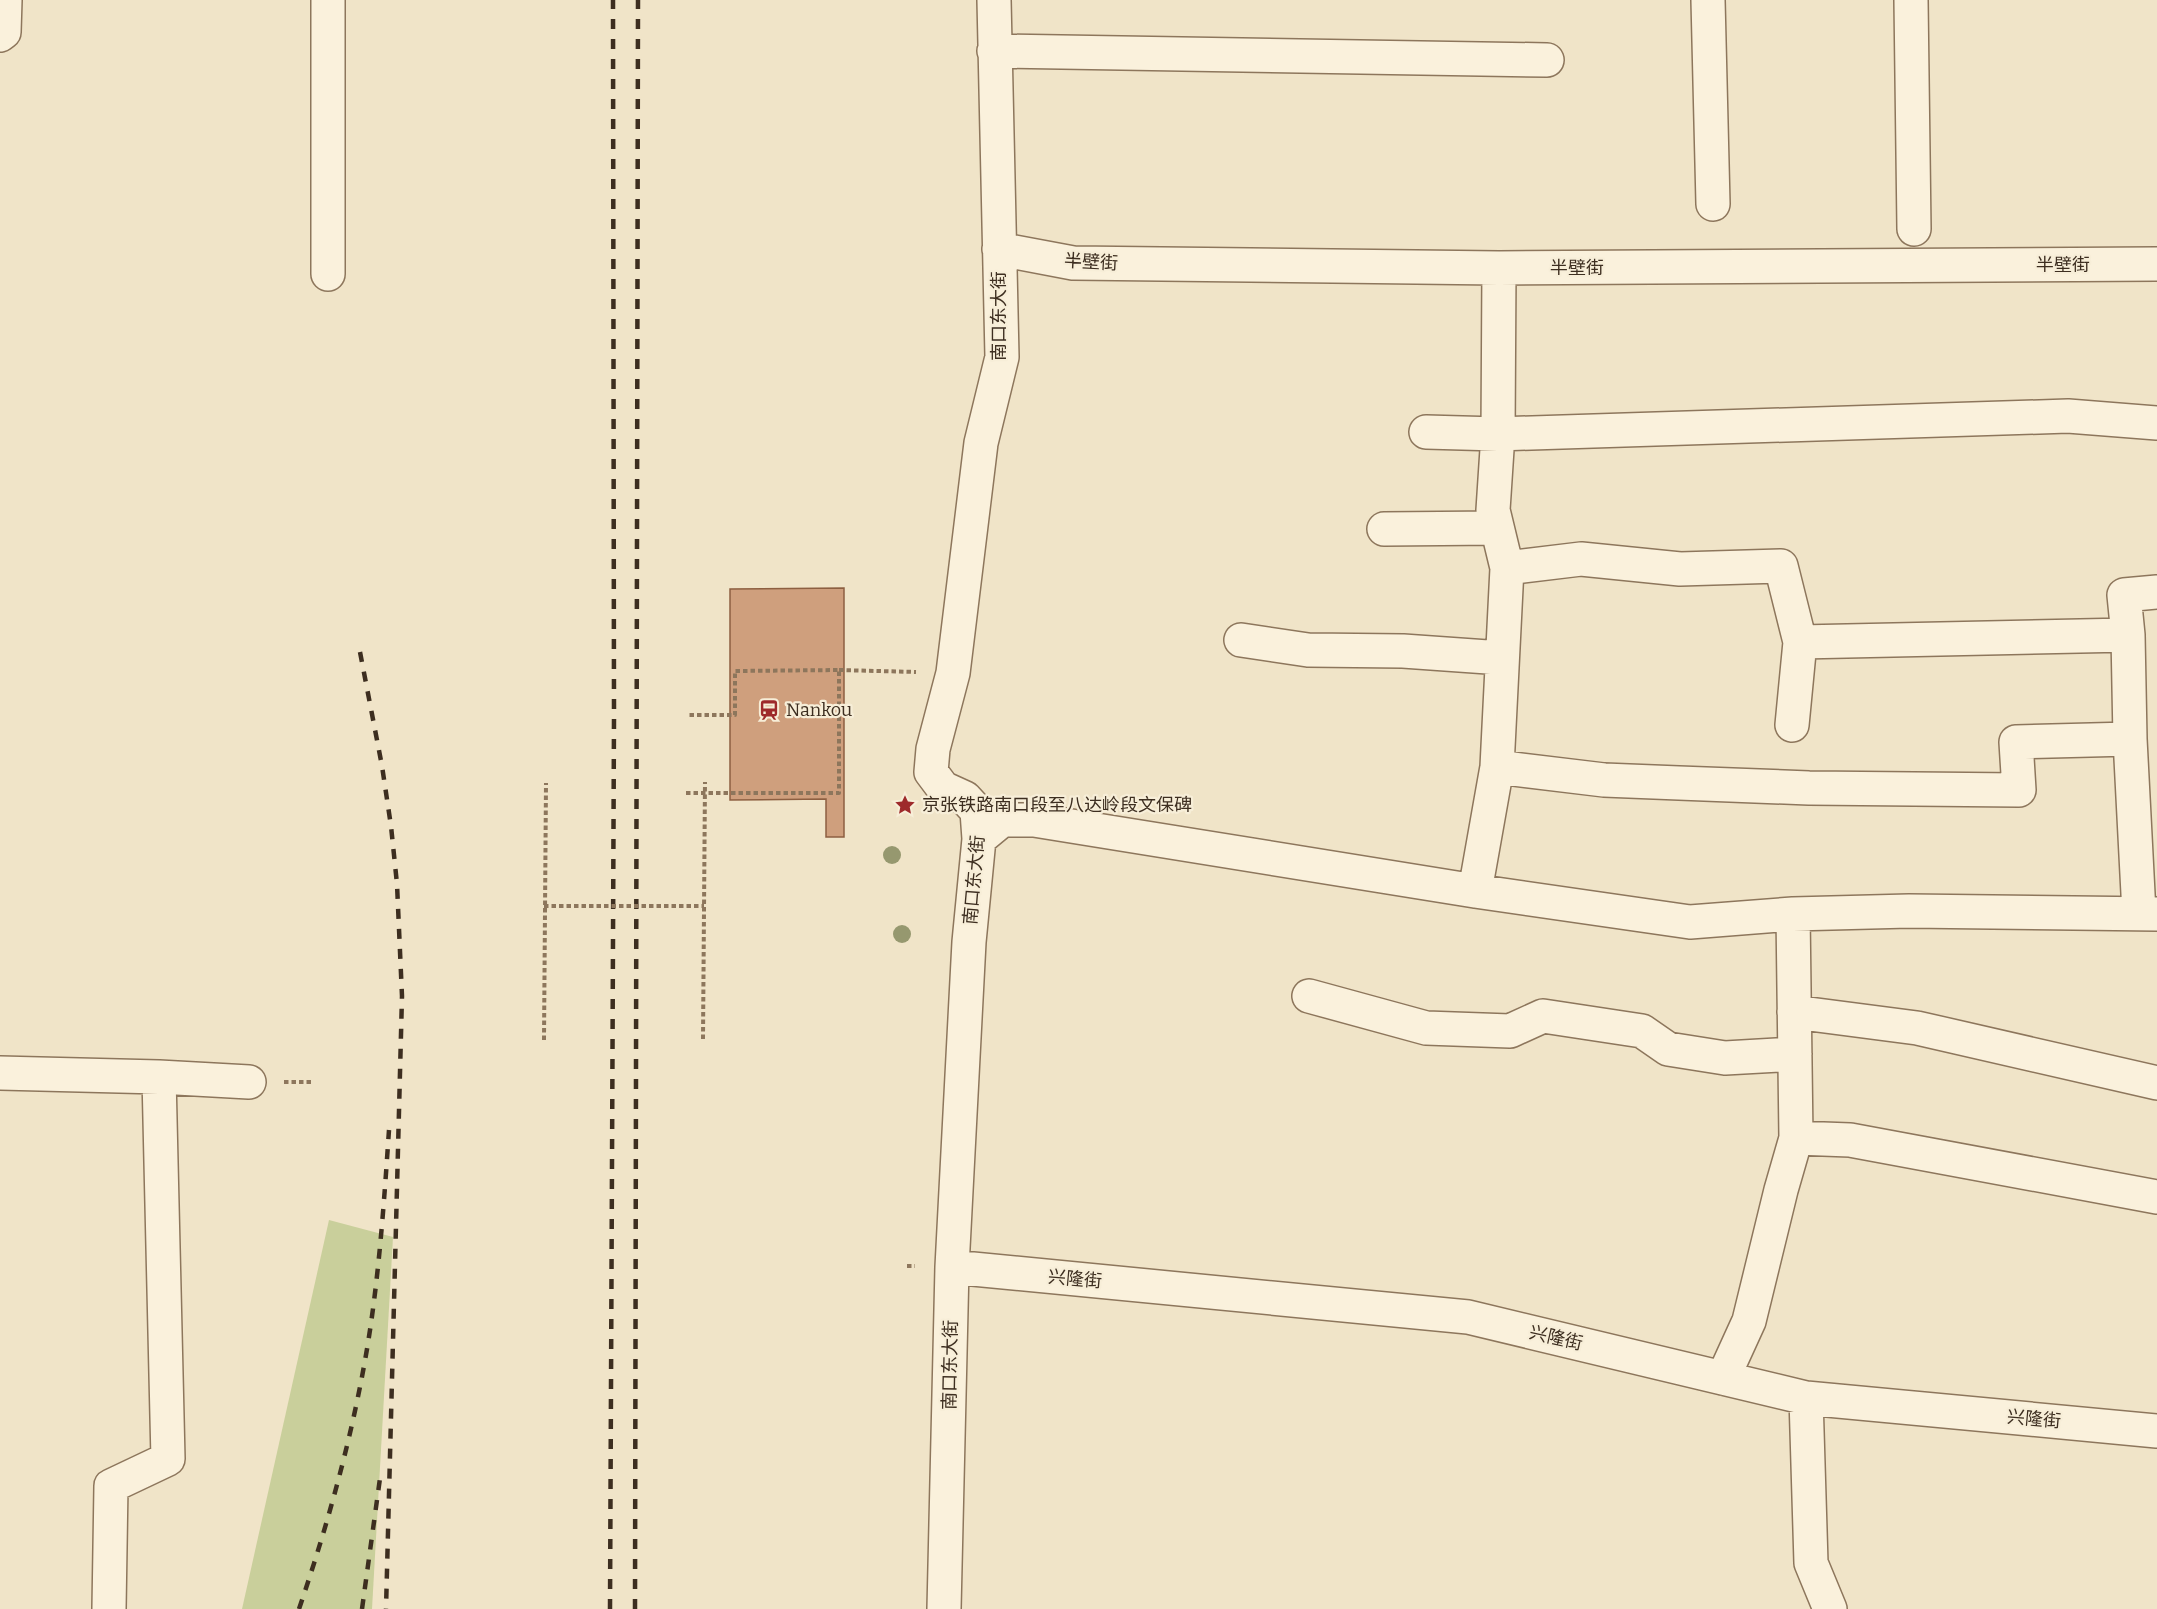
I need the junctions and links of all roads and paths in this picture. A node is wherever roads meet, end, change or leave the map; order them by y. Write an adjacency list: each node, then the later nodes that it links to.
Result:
1 (4, 0): 6 (street)
2 (328, 0): 14 (street)
3 (994, 0): 7 (street, 南口东大街)
4 (1708, 0): 9 (street)
5 (1911, 0): 10 (street)
6 (0, 35)
7 (994, 51): 8 (street); 11 (street, 南口东大街)
8 (1547, 60)
9 (1713, 204)
10 (1914, 229)
11 (999, 249): 13 (street, 半壁街); 27 (street, 南口东大街)
12 (2157, 264): 13 (street, 半壁街)
13 (1498, 268): 17 (street)
14 (328, 274)
15 (2157, 423): 17 (street)
16 (1426, 432): 17 (street)
17 (1498, 434): 18 (street)
18 (1497, 528): 19 (street); 20 (street)
19 (1384, 529)
20 (1507, 568): 24 (street); 25 (street)
21 (2157, 592): 22 (street)
22 (2128, 635): 24 (street); 30 (street)
23 (1241, 640): 25 (street)
24 (1800, 642): 29 (street)
25 (1502, 658): 31 (street)
26 (838, 670): 27 (path); 28 (path); 35 (path)
27 (953, 673): 36 (street, 南口东大街)
28 (687, 715)
29 (1792, 725)
30 (2130, 739): 31 (street); 32 (street)
31 (1497, 767): 37 (street)
32 (2145, 774): 41 (street)
33 (705, 782): 39 (path, bridge)
34 (546, 783): 38 (path)
35 (686, 793)
36 (979, 840): 37 (street); 53 (street, 南口东大街)
37 (1475, 891): 40 (street)
38 (544, 906): 39 (path, bridge); 44 (path)
39 (704, 906): 45 (path, bridge)
40 (1793, 914): 41 (street); 43 (street)
41 (2148, 914)
42 (1309, 996): 46 (street)
43 (1794, 1012): 46 (street); 50 (street)
44 (544, 1040)
45 (703, 1040)
46 (1795, 1054): 51 (street)
47 (0, 1073): 48 (street)
48 (159, 1077): 49 (street); 57 (street)
49 (249, 1082)
50 (2157, 1083)
51 (1796, 1138): 52 (street); 54 (street)
52 (2157, 1197)
53 (952, 1268): 54 (street, 兴隆街); 58 (street, 南口东大街)
54 (1723, 1378): 55 (street, 兴隆街)
55 (1806, 1398): 56 (street, 兴隆街); 59 (street)
56 (2157, 1431)
57 (109, 1609)
58 (944, 1609)
59 (1830, 1609)

